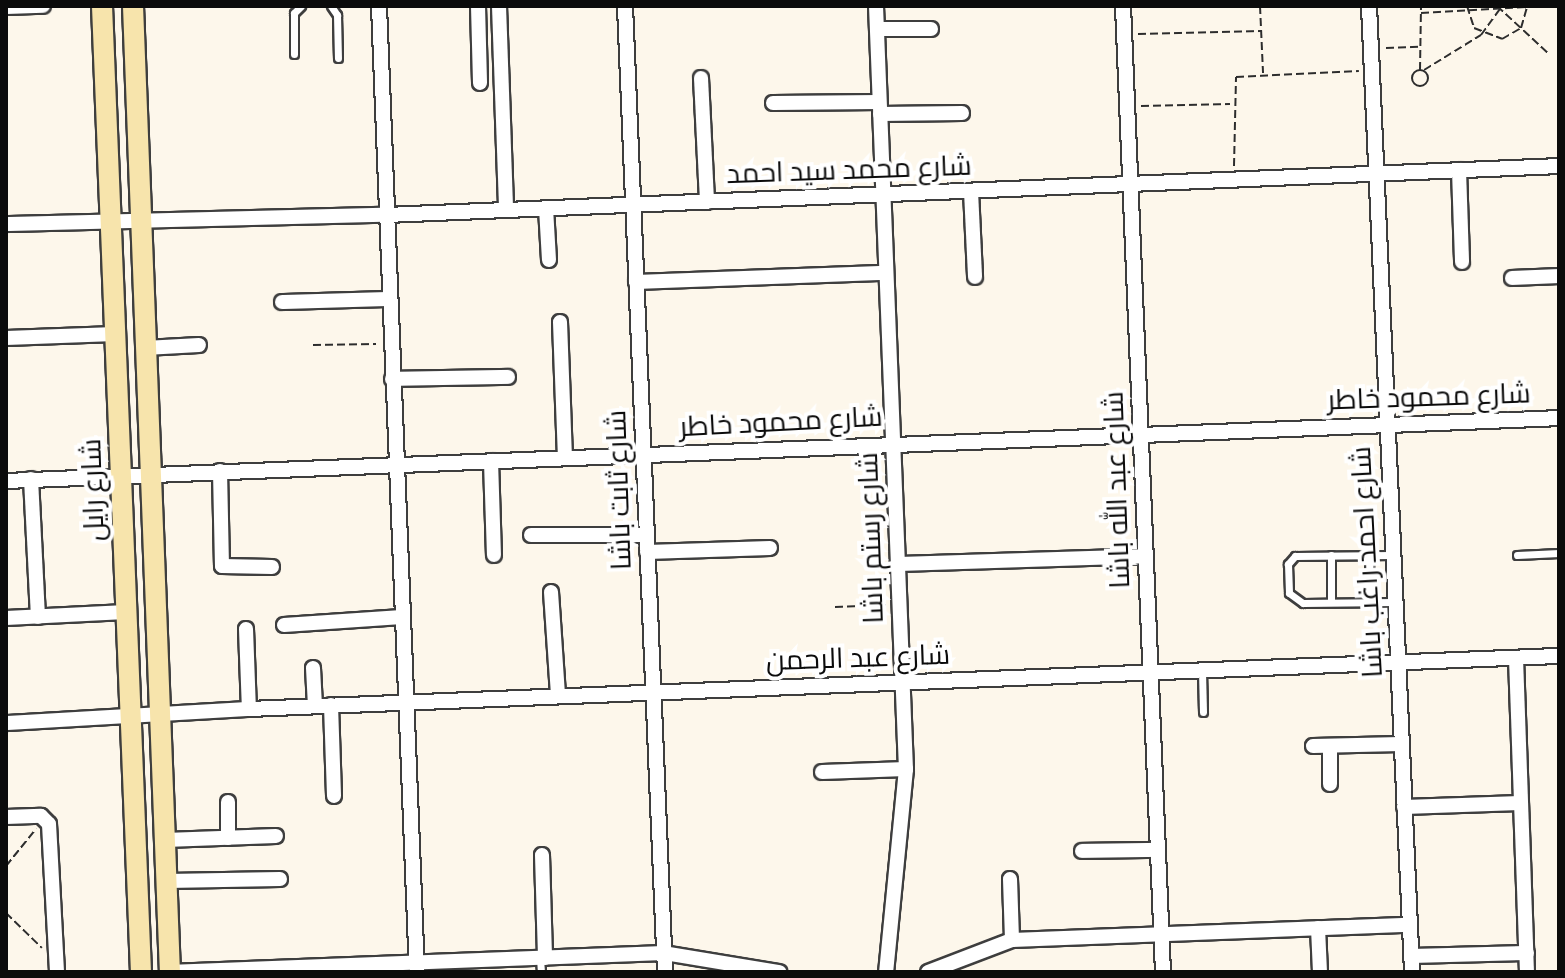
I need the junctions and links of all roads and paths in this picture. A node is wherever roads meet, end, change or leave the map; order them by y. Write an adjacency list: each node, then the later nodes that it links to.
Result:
1 (43, 6): 17 (street)
2 (102, 6): 53 (street, شارع رايل)
3 (133, 6): 54 (street, شارع رايل)
4 (301, 6): 29 (lane)
5 (331, 6): 31 (lane)
6 (379, 6): 52 (street)
7 (478, 6): 35 (street)
8 (499, 6): 51 (street)
9 (625, 6): 49 (street, شارع ثابت باشا)
10 (876, 6): 22 (street, شارع رستم باشا)
11 (1123, 6): 25 (street, شارع عبد الله باشا)
12 (1260, 6): 24 (path)
13 (1369, 6): 28 (street, شارع احمد راغب باشا)
14 (1421, 6): 20 (path)
15 (1527, 6): 16 (path); 18 (path); 21 (path)
16 (1543, 6)
17 (6, 7)
18 (1500, 7): 19 (path); 21 (path); 26 (path)
19 (1467, 8): 20 (path); 26 (path)
20 (1421, 13): 27 (path)
21 (1521, 28): 26 (path); 30 (path)
22 (877, 29): 23 (street); 39 (street, شارع رستم باشا)
23 (931, 29)
24 (1261, 31): 25 (path); 33 (path)
25 (1124, 34): 38 (street, شارع عبد الله باشا)
26 (1481, 35): 27 (path)
27 (1420, 47): 28 (path)
28 (1371, 49): 32 (street, شارع احمد راغب باشا)
29 (294, 54)
30 (1549, 54)
31 (338, 58)
32 (1372, 70): 33 (path); 43 (street, شارع احمد راغب باشا)
33 (1263, 73): 37 (path)
34 (701, 78): 48 (street)
35 (480, 83)
36 (773, 103): 39 (street)
37 (1232, 104): 38 (path); 44 (path)
38 (1127, 106): 45 (street, شارع عبد الله باشا)
39 (880, 108): 40 (street); 47 (street, شارع رستم باشا)
40 (962, 113)
41 (1559, 166): 42 (street, شارع محمد سيد احمد)
42 (1459, 170): 43 (street, شارع محمد سيد احمد); 57 (street)
43 (1376, 174): 44 (street, شارع محمد سيد احمد); 75 (street, شارع احمد راغب باشا)
44 (1234, 180): 45 (street, شارع محمد سيد احمد)
45 (1131, 184): 46 (street, شارع محمد سيد احمد); 76 (street, شارع عبد الله باشا)
46 (971, 191): 47 (street, شارع محمد سيد احمد); 60 (street)
47 (883, 195): 48 (street, شارع محمد سيد احمد); 58 (street, شارع رستم باشا)
48 (707, 202): 49 (street, شارع محمد سيد احمد)
49 (633, 205): 50 (street, شارع محمد سيد احمد); 62 (street, شارع ثابت باشا)
50 (546, 208): 51 (street, شارع محمد سيد احمد); 56 (street)
51 (506, 209): 52 (street, شارع محمد سيد احمد)
52 (386, 215): 54 (street, شارع محمد سيد احمد); 63 (street)
53 (111, 222): 54 (street, شارع محمد سيد احمد); 55 (street, شارع محمد سيد احمد); 66 (street, شارع رايل)
54 (141, 222): 71 (street, شارع رايل)
55 (6, 224)
56 (549, 260)
57 (1462, 262)
58 (886, 273): 62 (street); 77 (street, شارع رستم باشا)
59 (1559, 276): 61 (street)
60 (975, 277)
61 (1512, 278)
62 (636, 282): 78 (street, شارع ثابت باشا)
63 (389, 299): 64 (street); 68 (street)
64 (282, 302)
65 (560, 322): 79 (street)
66 (115, 334): 67 (street); 84 (street, شارع رايل)
67 (6, 338)
68 (390, 344): 70 (path); 73 (street)
69 (199, 345): 71 (street)
70 (313, 345)
71 (145, 348): 83 (street, شارع رايل)
72 (508, 377): 73 (street)
73 (392, 379): 81 (street)
74 (1559, 418): 75 (street, شارع محمود خاطر)
75 (1386, 425): 76 (street, شارع محمود خاطر); 95 (street, شارع احمد راغب باشا)
76 (1141, 435): 77 (street, شارع محمود خاطر); 97 (street, شارع عبد الله باشا)
77 (893, 443): 78 (street, شارع محمود خاطر); 98 (street, شارع رستم باشا)
78 (643, 455): 79 (street, شارع محمود خاطر); 88 (street, شارع ثابت باشا)
79 (565, 458): 80 (street, شارع محمود خاطر)
80 (491, 461): 81 (street, شارع محمود خاطر); 92 (street)
81 (396, 465): 82 (street, شارع محمود خاطر); 108 (street)
82 (220, 471): 83 (street, شارع محمود خاطر); 99 (street)
83 (150, 474): 84 (street, شارع محمود خاطر); 127 (street, شارع رايل)
84 (121, 476): 85 (street, شارع محمود خاطر); 106 (street, شارع رايل)
85 (31, 479): 86 (street, شارع محمود خاطر); 107 (street)
86 (6, 481)
87 (531, 535): 88 (street)
88 (646, 535): 90 (street, شارع ثابت باشا)
89 (770, 548): 90 (street)
90 (647, 552): 119 (street, شارع ثابت باشا)
91 (1559, 553): 96 (lane)
92 (494, 555)
93 (1331, 555): 94 (lane); 101 (lane); 101 (lane)
94 (1369, 555): 95 (lane); 102 (lane)
95 (1392, 555): 103 (street, شارع احمد راغب باشا)
96 (1517, 555)
97 (1146, 556): 98 (street); 117 (street, شارع عبد الله باشا)
98 (898, 564): 104 (street, شارع رستم باشا)
99 (272, 567)
100 (551, 592): 120 (street)
101 (1331, 602): 102 (lane)
102 (1370, 602): 103 (lane)
103 (1394, 602): 114 (street, شارع احمد راغب باشا)
104 (899, 605): 105 (path); 118 (street, شارع رستم باشا)
105 (835, 607)
106 (126, 612): 107 (street); 128 (street, شارع رايل)
107 (38, 617): 109 (street)
108 (402, 617): 110 (street); 121 (street)
109 (6, 618)
110 (284, 625)
111 (246, 629): 124 (street)
112 (1559, 656): 113 (street, شارع عبد الرحمن)
113 (1516, 658): 114 (street, شارع عبد الرحمن); 137 (street)
114 (1398, 663): 116 (street, شارع عبد الرحمن); 129 (street, شارع احمد راغب باشا)
115 (313, 668): 123 (street)
116 (1202, 671): 117 (street, شارع عبد الرحمن); 125 (lane)
117 (1151, 673): 118 (street, شارع عبد الرحمن); 144 (street, شارع عبد الله باشا)
118 (903, 683): 119 (street, شارع عبد الرحمن); 132 (street, شارع رستم باشا)
119 (653, 693): 120 (street, شارع عبد الرحمن); 156 (street, شارع ثابت باشا)
120 (558, 696): 121 (street, شارع عبد الرحمن)
121 (406, 702): 122 (street, شارع عبد الرحمن); 161 (street)
122 (331, 705): 123 (street, شارع عبد الرحمن); 135 (street)
123 (315, 706): 124 (street, شارع عبد الرحمن)
124 (249, 709): 127 (street, شارع عبد الرحمن)
125 (1203, 712)
126 (6, 723): 128 (street)
127 (160, 724): 128 (street); 143 (street, شارع رايل)
128 (131, 726): 164 (street, شارع رايل)
129 (1401, 744): 131 (street); 138 (street, شارع احمد راغب باشا)
130 (1313, 746): 131 (street)
131 (1330, 746): 134 (street)
132 (906, 769): 133 (street); 168 (street, شارع رستم باشا)
133 (822, 772)
134 (1330, 784)
135 (334, 796)
136 (228, 802): 142 (street)
137 (1520, 803): 138 (street); 157 (street)
138 (1404, 807): 152 (street, شارع احمد راغب باشا)
139 (6, 817): 140 (street)
140 (45, 818): 147 (path); 160 (street)
141 (276, 836): 142 (street)
142 (228, 838): 143 (street)
143 (165, 840): 150 (street, شارع رايل)
144 (1158, 850): 145 (street); 154 (street, شارع عبد الله باشا)
145 (1082, 851)
146 (542, 855): 159 (street)
147 (6, 866)
148 (280, 879): 150 (street)
149 (1010, 879): 155 (street)
150 (167, 881): 165 (street, شارع رايل)
151 (6, 913): 160 (path)
152 (1409, 925): 153 (street); 158 (street, شارع احمد راغب باشا)
153 (1318, 928): 154 (street); 171 (street)
154 (1162, 934): 155 (street); 170 (street, شارع عبد الله باشا)
155 (1012, 940): 169 (street)
156 (664, 953): 159 (street); 166 (street, شارع ثابت باشا); 167 (street)
157 (1527, 953): 158 (street); 173 (street)
158 (1411, 956): 172 (street, شارع احمد راغب باشا)
159 (542, 963): 161 (street)
160 (56, 967)
161 (417, 967): 162 (street)
162 (339, 969): 163 (street)
163 (267, 970): 165 (street)
164 (141, 972)
165 (169, 972)
166 (665, 972)
167 (779, 972)
168 (886, 972)
169 (928, 972)
170 (1163, 972)
171 (1320, 972)
172 (1412, 972)
173 (1527, 972)

